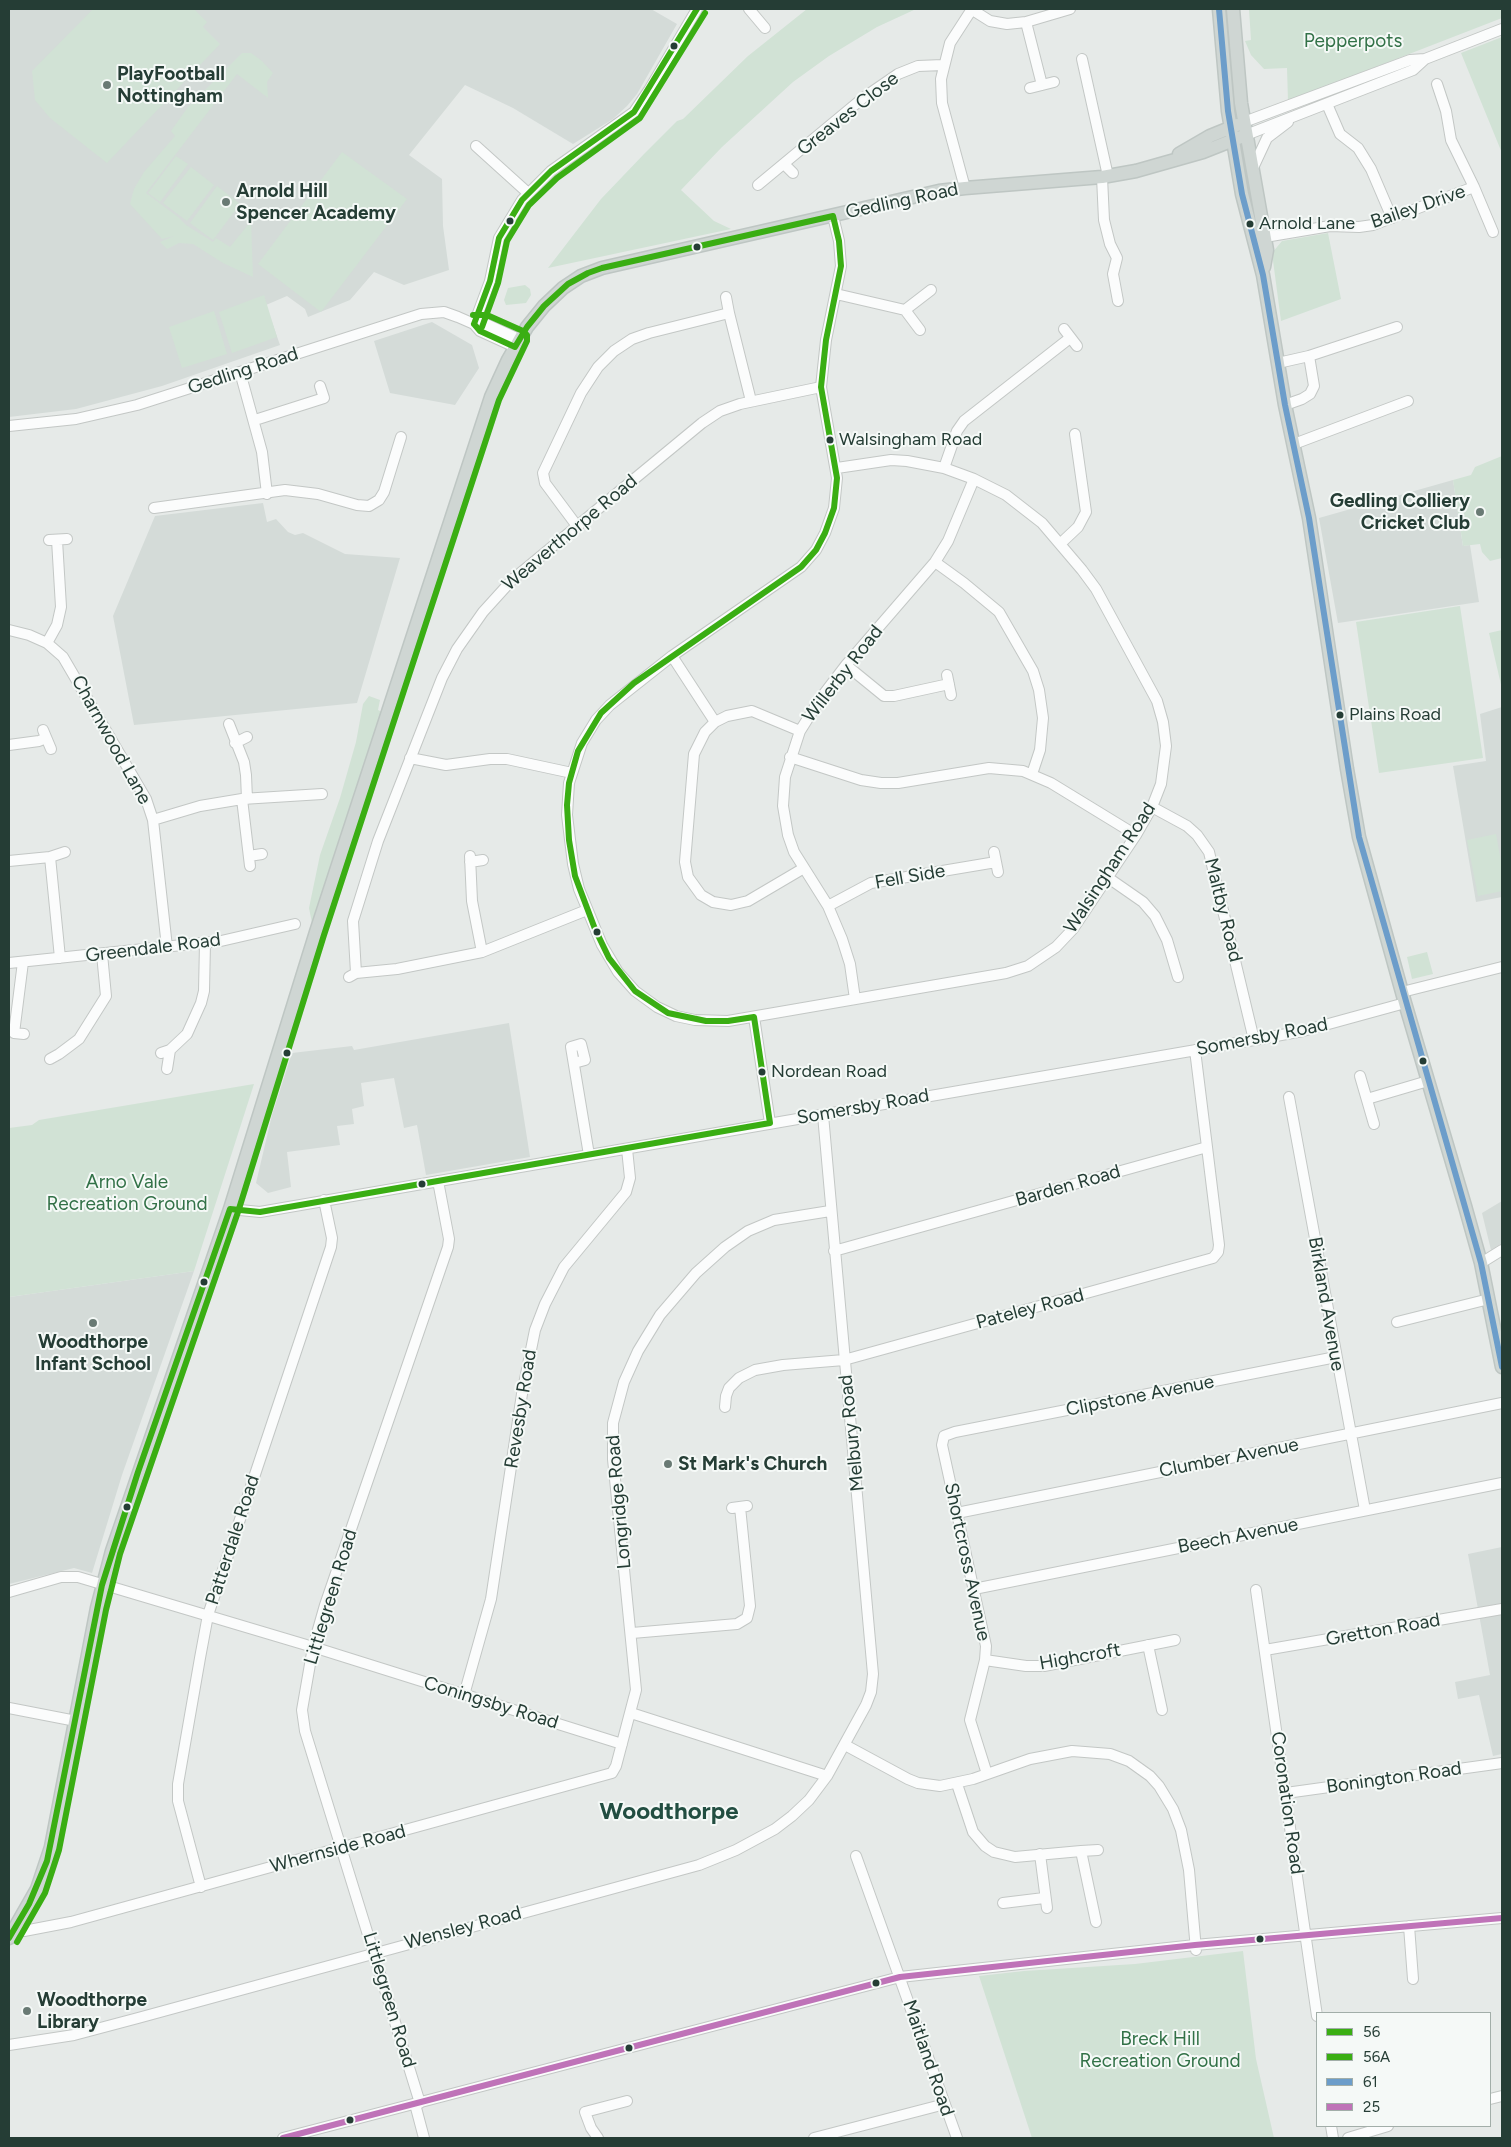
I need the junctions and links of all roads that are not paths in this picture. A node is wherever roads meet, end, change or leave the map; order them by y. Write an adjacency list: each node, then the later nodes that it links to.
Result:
1 (697, 9): 31 (street)
2 (749, 9): 8 (street)
3 (972, 9): 7 (street); 12 (street)
4 (1069, 9): 7 (street)
5 (1218, 9): 20 (main road)
6 (1233, 9): 19 (main road)
7 (1026, 22): 15 (street)
8 (765, 28)
9 (1502, 29): 11 (street)
10 (1082, 59): 27 (street)
11 (1425, 59): 17 (street); 19 (street)
12 (943, 65): 24 (street, Greaves Close); 30 (street)
13 (1054, 82): 15 (street)
14 (1437, 84): 29 (street)
15 (1042, 86): 16 (street)
16 (1030, 88)
17 (1327, 104): 18 (street); 33 (street)
18 (1295, 116): 19 (street); 25 (street)
19 (1245, 129): 20 (main road, Gedling Road); 25 (main road)
20 (1232, 134): 27 (main road, Gedling Road); 35 (main road)
21 (476, 146): 23 (street)
22 (494, 146): 23 (street)
23 (486, 155): 31 (street)
24 (784, 164): 26 (street, Greaves Close); 28 (street, Greaves Close)
25 (1253, 168): 35 (main road)
26 (793, 173)
27 (1105, 177): 30 (main road, Gedling Road); 39 (street)
28 (758, 185)
29 (1474, 187): 33 (street, Bailey Drive); 34 (street, Bailey Drive)
30 (965, 188): 32 (main road, Gedling Road)
31 (528, 193): 42 (street)
32 (833, 216): 37 (street, Walsingham Road); 46 (main road, Gedling Road)
33 (1392, 218): 35 (street, Bailey Drive)
34 (1493, 232)
35 (1259, 238): 48 (main road)
36 (931, 290): 40 (street)
37 (836, 294): 40 (street); 51 (street, Walsingham Road)
38 (726, 297): 41 (street)
39 (1118, 302)
40 (905, 310): 44 (street)
41 (730, 313): 52 (street); 65 (street)
42 (474, 324): 46 (street, Gedling Road); 49 (street, Gedling Road)
43 (1397, 327): 47 (street)
44 (920, 330)
45 (1070, 338): 61 (street)
46 (517, 343): 131 (main road)
47 (1309, 356): 48 (street); 54 (street)
48 (1278, 363): 54 (main road)
49 (240, 372): 55 (street); 56 (street, Gedling Road)
50 (320, 386): 55 (street)
51 (821, 387): 52 (street, Weaverthorpe Road); 60 (street, Walsingham Road)
52 (752, 400): 65 (street, Weaverthorpe Road)
53 (1408, 401): 59 (street)
54 (1285, 405): 59 (main road)
55 (255, 420): 63 (street)
56 (9, 426)
57 (401, 436): 63 (street)
58 (1088, 440): 67 (street)
59 (1294, 444): 110 (main road)
60 (837, 468): 61 (street, Walsingham Road); 71 (street, Walsingham Road)
61 (944, 468): 62 (street, Walsingham Road)
62 (974, 479): 67 (street, Walsingham Road); 68 (street, Willerby Road)
63 (267, 494): 64 (street)
64 (154, 508)
65 (577, 526): 82 (street, Weaverthorpe Road)
66 (57, 540): 70 (street)
67 (1060, 544): 87 (street, Walsingham Road)
68 (935, 562): 72 (street, Willerby Road); 84 (street)
69 (9, 630): 70 (street, Charnwood Lane)
70 (48, 643): 88 (street, Charnwood Lane)
71 (672, 656): 74 (street); 83 (street, Walsingham Road)
72 (846, 665): 73 (street); 76 (street, Willerby Road)
73 (951, 695)
74 (715, 722): 76 (street); 96 (street)
75 (229, 724): 78 (street)
76 (800, 731): 81 (street, Willerby Road)
77 (247, 737): 78 (street)
78 (235, 742): 86 (street)
79 (9, 746): 80 (street)
80 (51, 749)
81 (790, 757): 84 (street); 96 (street, Willerby Road)
82 (410, 758): 83 (street); 103 (street, Weaverthorpe Road)
83 (572, 773): 99 (street, Walsingham Road)
84 (1032, 774): 89 (street)
85 (322, 794): 86 (street)
86 (244, 799): 88 (street); 91 (street)
87 (1152, 807): 89 (street, Walsingham Road); 114 (street, Maltby Road)
88 (153, 820): 102 (street, Charnwood Lane)
89 (1136, 836): 97 (street, Walsingham Road)
90 (65, 852): 92 (street)
91 (262, 854)
92 (50, 857): 94 (street); 105 (street)
93 (482, 860): 103 (street)
94 (9, 861)
95 (996, 862): 98 (street, Fell Side)
96 (804, 868): 98 (street, Willerby Road)
97 (1107, 877): 109 (street); 111 (street, Walsingham Road)
98 (828, 906): 111 (street, Willerby Road)
99 (587, 910): 103 (street, Weaverthorpe Road); 112 (street, Walsingham Road)
100 (295, 924): 101 (street, Greendale Road)
101 (205, 943): 102 (street, Greendale Road); 118 (street)
102 (167, 947): 104 (street, Greendale Road)
103 (482, 952)
104 (102, 954): 105 (street, Greendale Road); 115 (street)
105 (60, 958): 106 (street, Greendale Road)
106 (23, 962): 107 (street, Greendale Road); 113 (street)
107 (9, 964)
108 (1502, 967): 110 (street, Somersby Road)
109 (1178, 977)
110 (1403, 997): 114 (street, Somersby Road); 120 (main road)
111 (855, 999): 112 (street, Walsingham Road)
112 (754, 1017): 124 (street)
113 (24, 1034)
114 (1254, 1040): 116 (street, Somersby Road)
115 (55, 1044)
116 (1195, 1050): 123 (street, Somersby Road); 126 (street)
117 (574, 1063): 128 (street)
118 (168, 1069)
119 (1360, 1076): 122 (street)
120 (1428, 1081): 122 (street); 135 (main road)
121 (1289, 1098): 138 (street, Birkland Avenue)
122 (1367, 1099): 125 (street)
123 (823, 1115): 124 (street, Somersby Road); 132 (street, Melbury Road)
124 (770, 1123): 127 (street, Somersby Road)
125 (1374, 1124)
126 (1207, 1147): 134 (street, Barden Road); 139 (street, Pateley Road)
127 (627, 1148): 128 (street, Somersby Road); 161 (street, Revesby Road)
128 (589, 1155): 129 (street, Somersby Road)
129 (438, 1181): 130 (street, Somersby Road); 158 (street, Littlegreen Road)
130 (324, 1200): 131 (street, Somersby Road); 154 (street, Patterdale Road)
131 (230, 1209): 149 (main road)
132 (830, 1211): 134 (street, Melbury Road); 155 (street, Longridge Road)
133 (1502, 1250): 135 (street)
134 (834, 1251): 139 (street, Melbury Road)
135 (1481, 1263): 136 (main road)
136 (1489, 1299): 137 (street); 140 (main road)
137 (1397, 1322)
138 (1336, 1357): 143 (street, Birkland Avenue); 144 (street, Clipstone Avenue)
139 (844, 1360): 142 (street, Pateley Road); 168 (street, Melbury Road)
140 (1502, 1367)
141 (1502, 1403): 143 (street, Clumber Avenue)
142 (725, 1407)
143 (1350, 1434): 147 (street, Birkland Avenue); 148 (street, Clumber Avenue)
144 (944, 1436): 148 (street, Shortcross Avenue)
145 (1502, 1483): 147 (street, Beech Avenue)
146 (739, 1507): 155 (street)
147 (1365, 1510): 150 (street, Beech Avenue)
148 (957, 1513): 150 (street, Shortcross Avenue)
149 (102, 1585): 152 (street, Coningsby Road); 154 (street, Coningsby Road); 165 (main road)
150 (974, 1589): 160 (street, Shortcross Avenue)
151 (1256, 1590): 159 (street, Coronation Road)
152 (9, 1592)
153 (1502, 1609): 159 (street, Gretton Road)
154 (208, 1615): 158 (street, Coningsby Road); 179 (street, Patterdale Road)
155 (632, 1634): 164 (street, Longridge Road)
156 (1175, 1640): 157 (street, Highcroft)
157 (1148, 1646): 160 (street, Highcroft); 163 (street)
158 (312, 1647): 161 (street, Coningsby Road); 175 (street, Littlegreen Road)
159 (1265, 1650): 173 (street, Coronation Road)
160 (984, 1660): 170 (street, Shortcross Avenue)
161 (464, 1694): 167 (street, Coningsby Road)
162 (9, 1708): 165 (street)
163 (1162, 1710)
164 (631, 1713): 166 (street, Longridge Road); 171 (street)
165 (76, 1721): 183 (main road)
166 (628, 1727): 167 (street, Whernside Road)
167 (622, 1744): 175 (street, Whernside Road)
168 (845, 1745): 171 (street, Wensley Road); 172 (street)
169 (1502, 1763): 173 (street, Bonington Road)
170 (987, 1774): 172 (street); 187 (street)
171 (826, 1776): 188 (street, Wensley Road)
172 (957, 1784): 177 (street)
173 (1286, 1793): 185 (street, Coronation Road)
174 (1085, 1839): 176 (street)
175 (342, 1848): 179 (street, Whernside Road); 188 (street, Littlegreen Road)
176 (1089, 1851): 177 (street); 182 (street)
177 (1040, 1854): 180 (street)
178 (856, 1856): 189 (street, Maitland Road)
179 (201, 1887): 183 (street, Whernside Road)
180 (1003, 1904)
181 (1502, 1918): 184 (street)
182 (1096, 1922)
183 (16, 1926): 186 (main road)
184 (1409, 1926): 185 (street); 190 (street)
185 (1307, 1936): 187 (street); 191 (street, Coronation Road)
186 (9, 1938)
187 (1196, 1948): 189 (street)
188 (375, 1952): 192 (street, Wensley Road); 194 (street, Littlegreen Road)
189 (900, 1977): 194 (street); 195 (street, Maitland Road)
190 (1413, 1979)
191 (1316, 2012)
192 (9, 2045)
193 (627, 2101): 196 (street)
194 (417, 2104): 199 (street); 201 (street, Littlegreen Road)
195 (945, 2104): 203 (street); 204 (street, Maitland Road)
196 (585, 2112): 197 (street); 202 (street)
197 (574, 2115)
198 (1385, 2127): 205 (street)
199 (317, 2134): 200 (street)
200 (283, 2138)
201 (424, 2138)
202 (598, 2138)
203 (814, 2138)
204 (957, 2138)
205 (1348, 2138)

